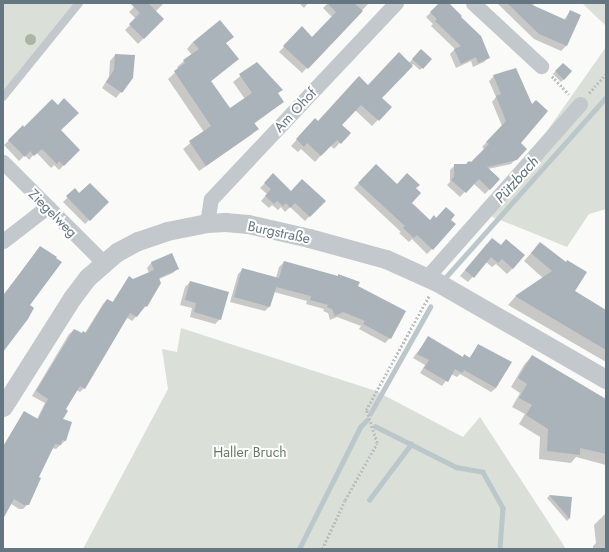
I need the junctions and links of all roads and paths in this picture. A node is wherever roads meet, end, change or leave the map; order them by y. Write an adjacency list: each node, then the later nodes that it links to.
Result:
1 (78, 3): 6 (lane)
2 (396, 3): 10 (street, Am Ohof)
3 (474, 3): 4 (street)
4 (541, 66): 7 (path)
5 (606, 74): 7 (path)
6 (3, 97)
7 (580, 104): 13 (street)
8 (3, 162): 9 (street, Ziegelweg)
9 (47, 207): 11 (street); 12 (street, Ziegelweg)
10 (207, 223): 12 (street, Burgstraße); 13 (street, Burgstraße)
11 (3, 241)
12 (104, 263): 15 (street, Burgstraße)
13 (432, 280): 14 (street, Burgstraße); 16 (path)
14 (606, 379)
15 (3, 407)
16 (322, 549)

